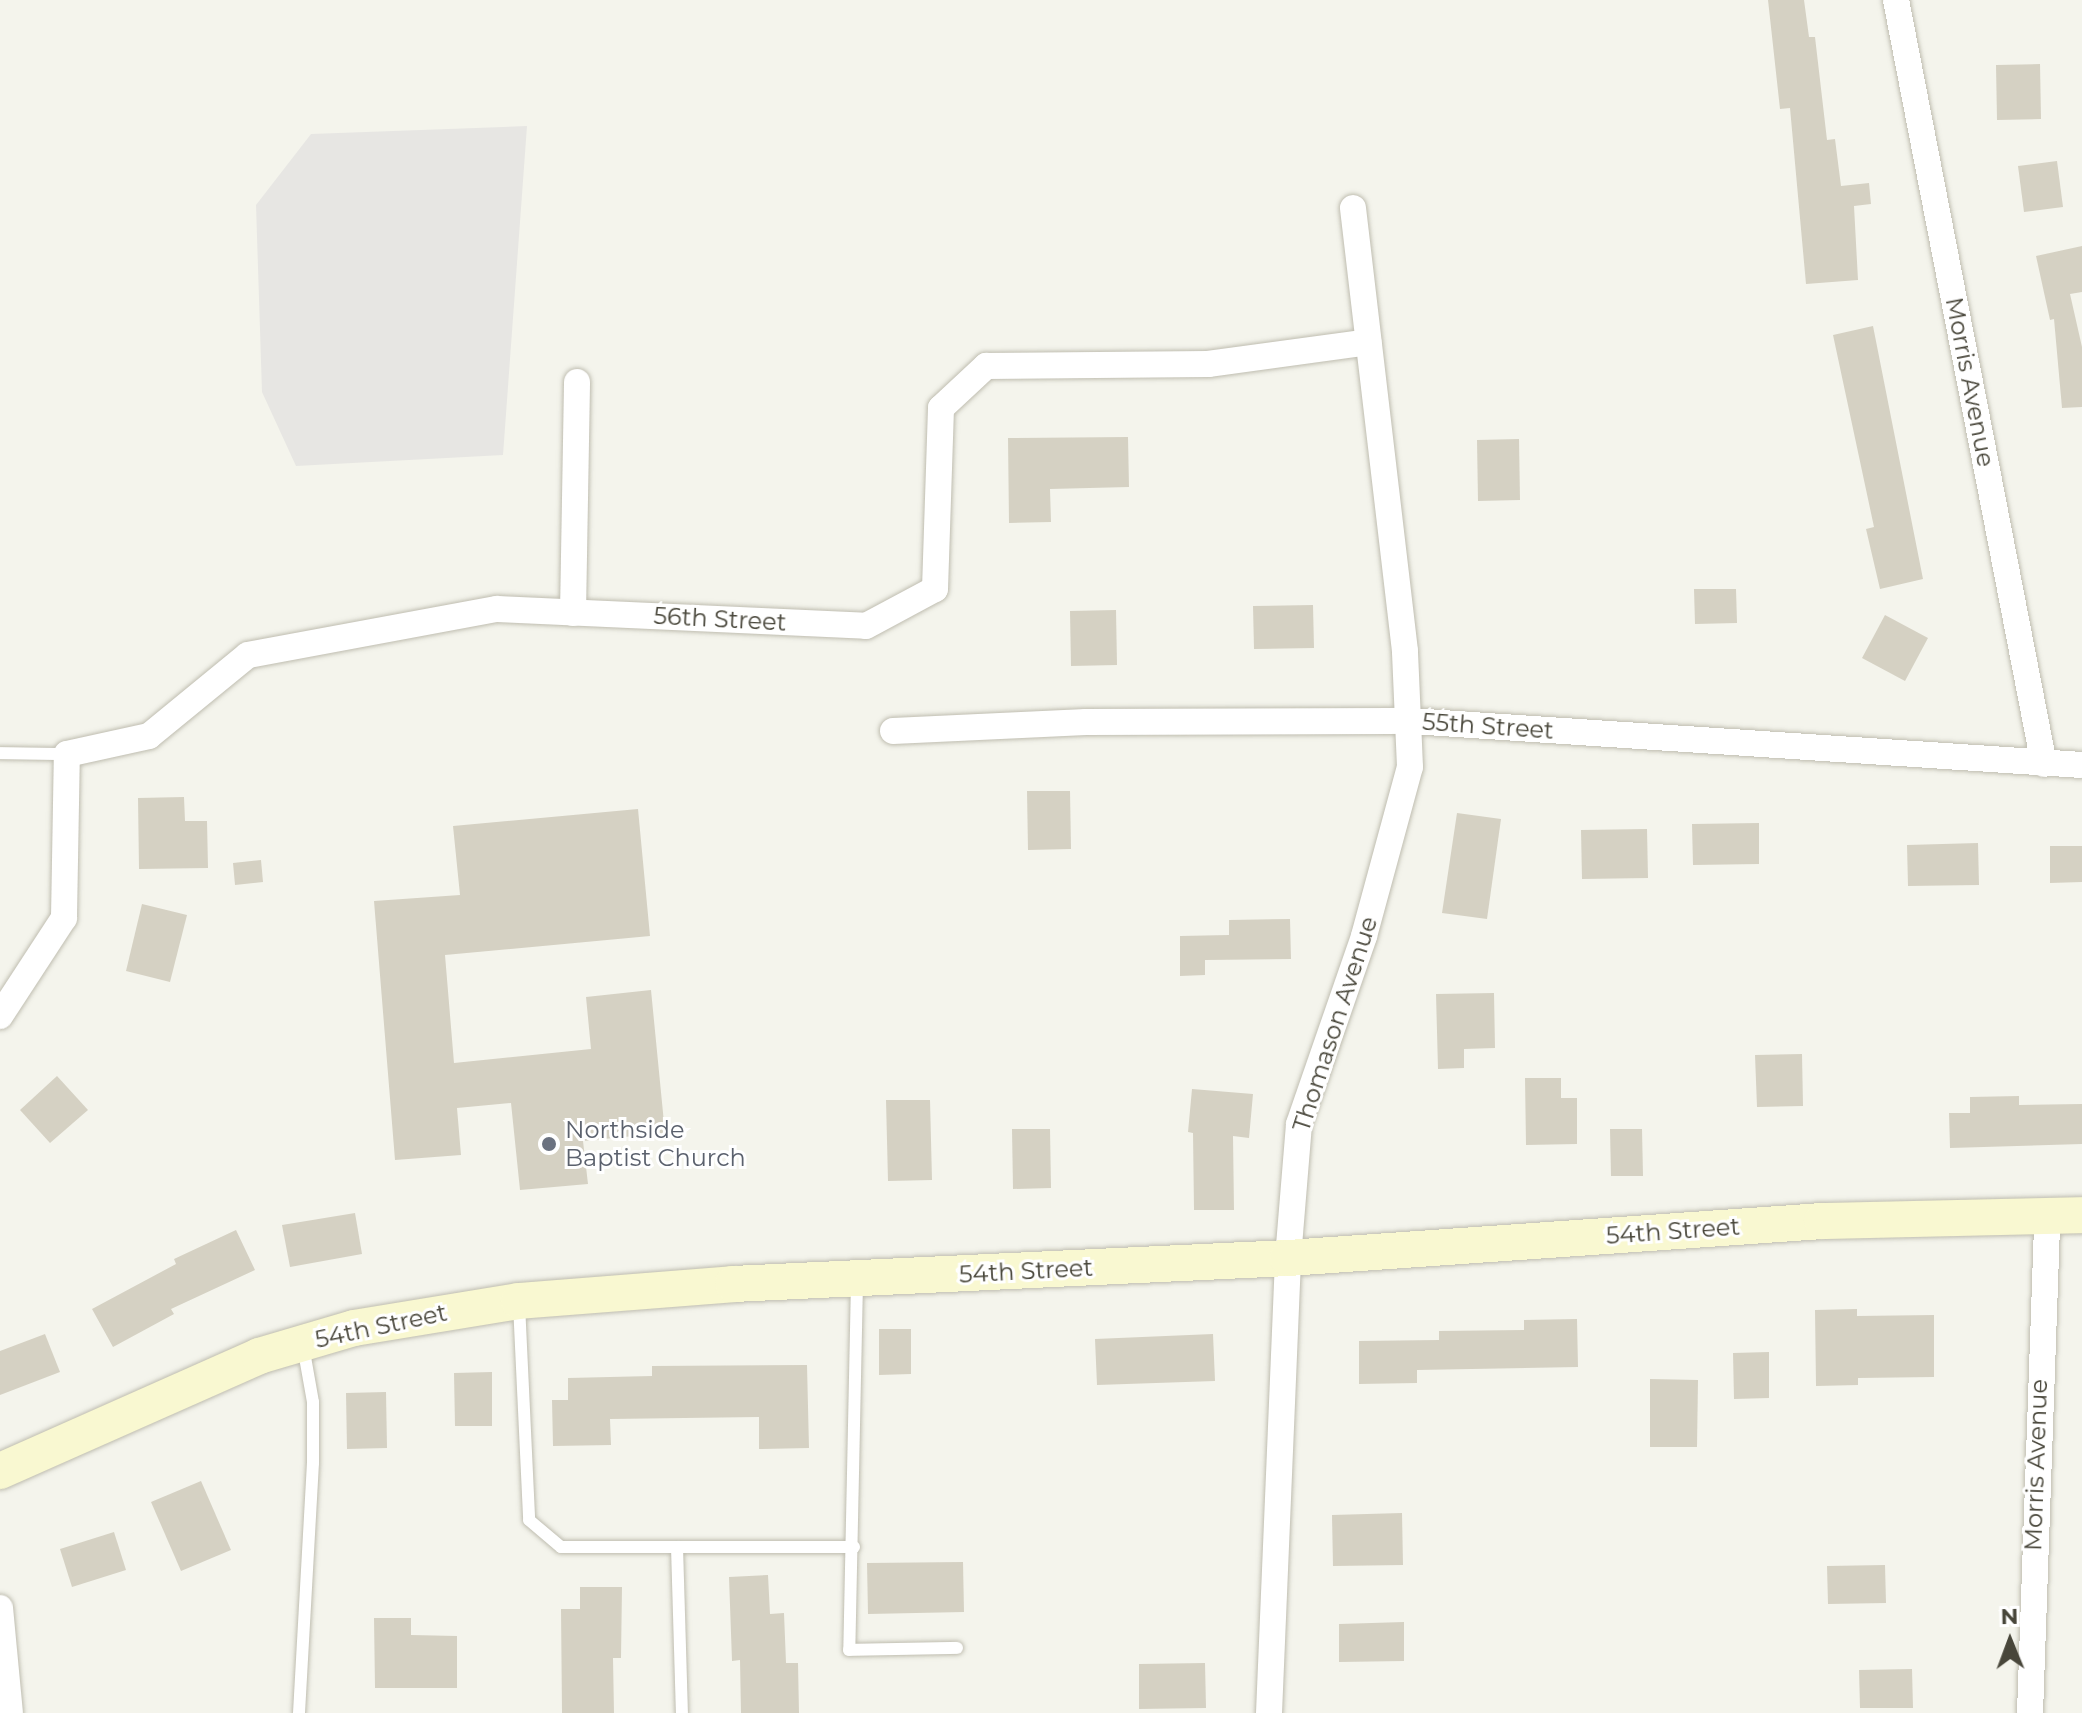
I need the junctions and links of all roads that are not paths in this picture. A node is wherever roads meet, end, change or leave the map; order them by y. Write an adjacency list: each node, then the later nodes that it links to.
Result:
1 (1896, 0): 10 (street, Morris Avenue)
2 (1353, 208): 3 (street, Thomason Avenue)
3 (1369, 342): 5 (street, 56th Street); 6 (street, Thomason Avenue)
4 (577, 382): 5 (street)
5 (573, 613): 9 (street, 56th Street)
6 (1411, 721): 7 (street, 55th Street); 10 (street, 55th Street); 14 (street, Thomason Avenue)
7 (893, 731)
8 (0, 753): 9 (lane)
9 (67, 754): 12 (street)
10 (2044, 764): 11 (street, 55th Street)
11 (2082, 765)
12 (0, 1016)
13 (2064, 1216): 14 (main road, 54th Street); 27 (street, Morris Avenue)
14 (1288, 1258): 15 (main road, 54th Street); 26 (street, Thomason Avenue)
15 (857, 1280): 16 (main road, 54th Street); 20 (lane)
16 (519, 1301): 17 (main road, 54th Street); 19 (lane)
17 (303, 1343): 18 (main road, 54th Street); 24 (lane)
18 (0, 1471)
19 (677, 1547): 20 (lane); 25 (lane)
20 (854, 1547): 22 (lane)
21 (0, 1608): 23 (street)
22 (957, 1648)
23 (10, 1713)
24 (299, 1713)
25 (682, 1713)
26 (1269, 1713)
27 (2030, 1713)

